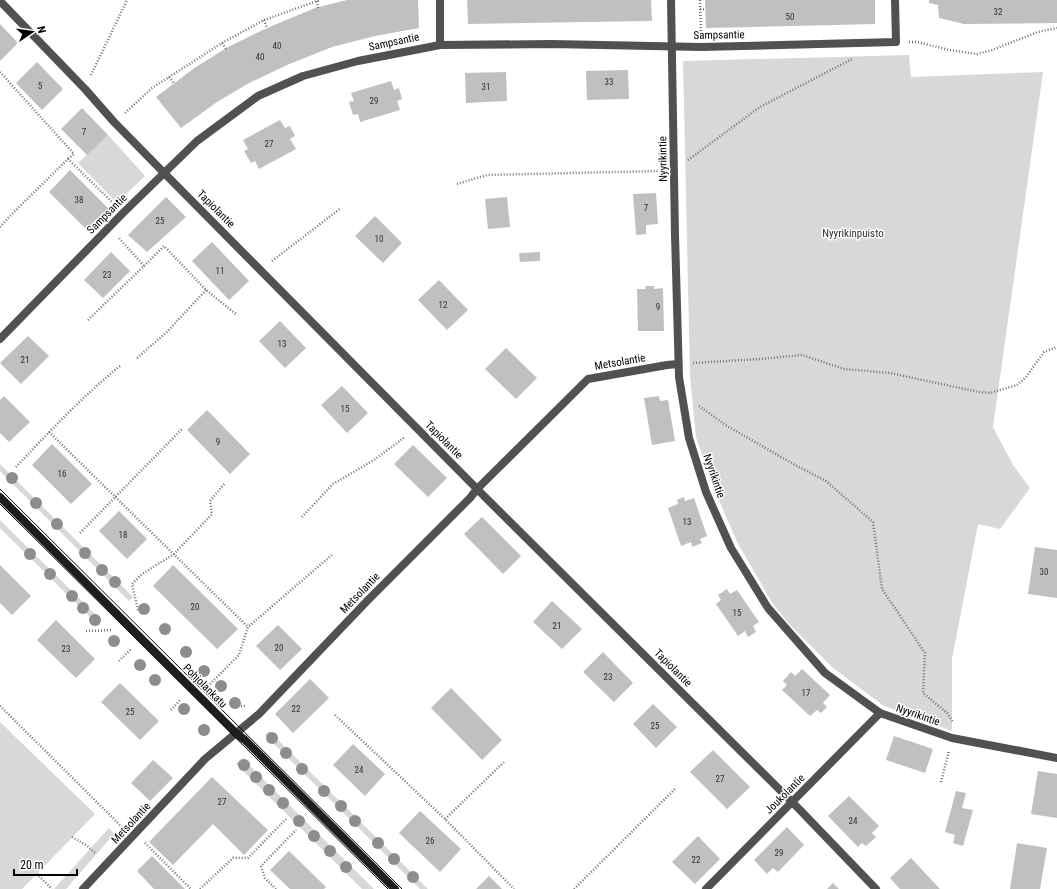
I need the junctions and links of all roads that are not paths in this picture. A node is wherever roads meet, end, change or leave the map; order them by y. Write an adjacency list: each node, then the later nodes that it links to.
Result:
1 (440, 0): 5 (street)
2 (671, 0): 6 (street, Nyyrikintie)
3 (895, 0): 6 (street, Sampsantie)
4 (0, 1): 7 (street, Tapiolantie)
5 (440, 44): 6 (street, Sampsantie); 7 (street, Sampsantie)
6 (672, 46): 9 (street, Nyyrikintie)
7 (164, 172): 8 (street, Sampsantie); 10 (street, Tapiolantie)
8 (0, 339)
9 (678, 364): 10 (street, Metsolantie); 12 (street, Nyyrikintie)
10 (477, 488): 13 (street, Metsolantie); 15 (street, Tapiolantie)
11 (0, 497): 13 (street, Pohjolankatu)
12 (880, 713): 14 (street, Nyyrikintie); 15 (street, Joukolantie)
13 (236, 733): 16 (street, Metsolantie); 17 (street, Pohjolankatu)
14 (1057, 758)
15 (792, 802): 18 (street, Joukolantie); 19 (street, Tapiolantie)
16 (84, 889)
17 (395, 889)
18 (706, 889)
19 (876, 889)

